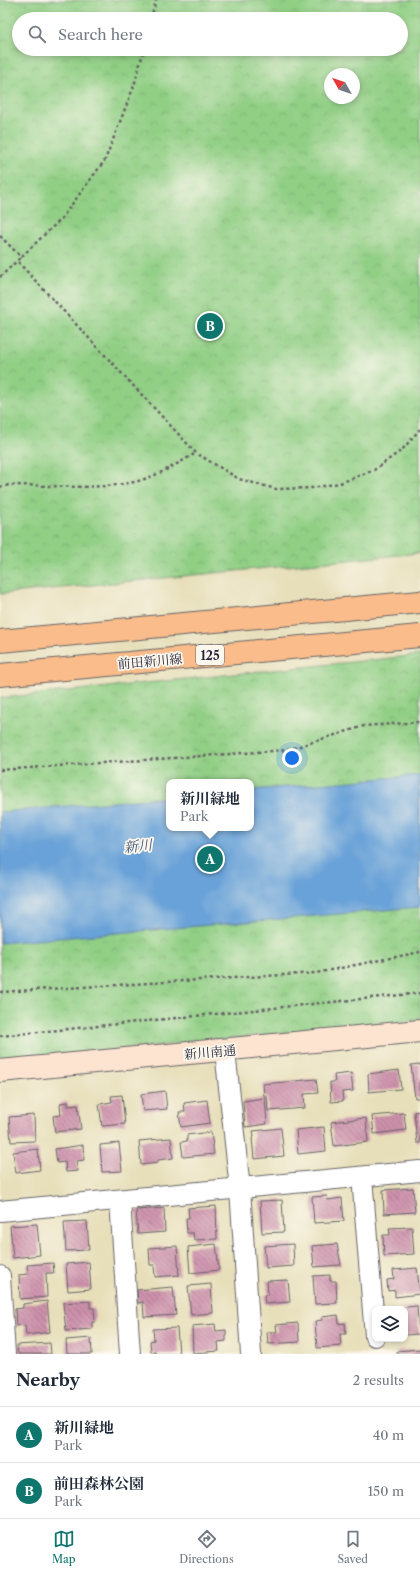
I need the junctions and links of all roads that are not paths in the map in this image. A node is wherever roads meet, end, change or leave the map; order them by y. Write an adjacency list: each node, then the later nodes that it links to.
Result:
1 (420, 602): 3 (main road)
2 (420, 636): 4 (main road, 前田新川線 / 125)
3 (0, 641)
4 (0, 675)
5 (420, 1031): 6 (street, 新川南通)
6 (225, 1051): 7 (street, 新川南通); 10 (street)
7 (0, 1071)
8 (420, 1171): 9 (street)
9 (362, 1177): 10 (street); 14 (street)
10 (240, 1189): 11 (street); 18 (street)
11 (120, 1200): 12 (street); 17 (street)
12 (0, 1211)
13 (0, 1276): 16 (street)
14 (372, 1306)
15 (375, 1342): 19 (street)
16 (5, 1354)
17 (130, 1354)
18 (251, 1354)
19 (376, 1354)

